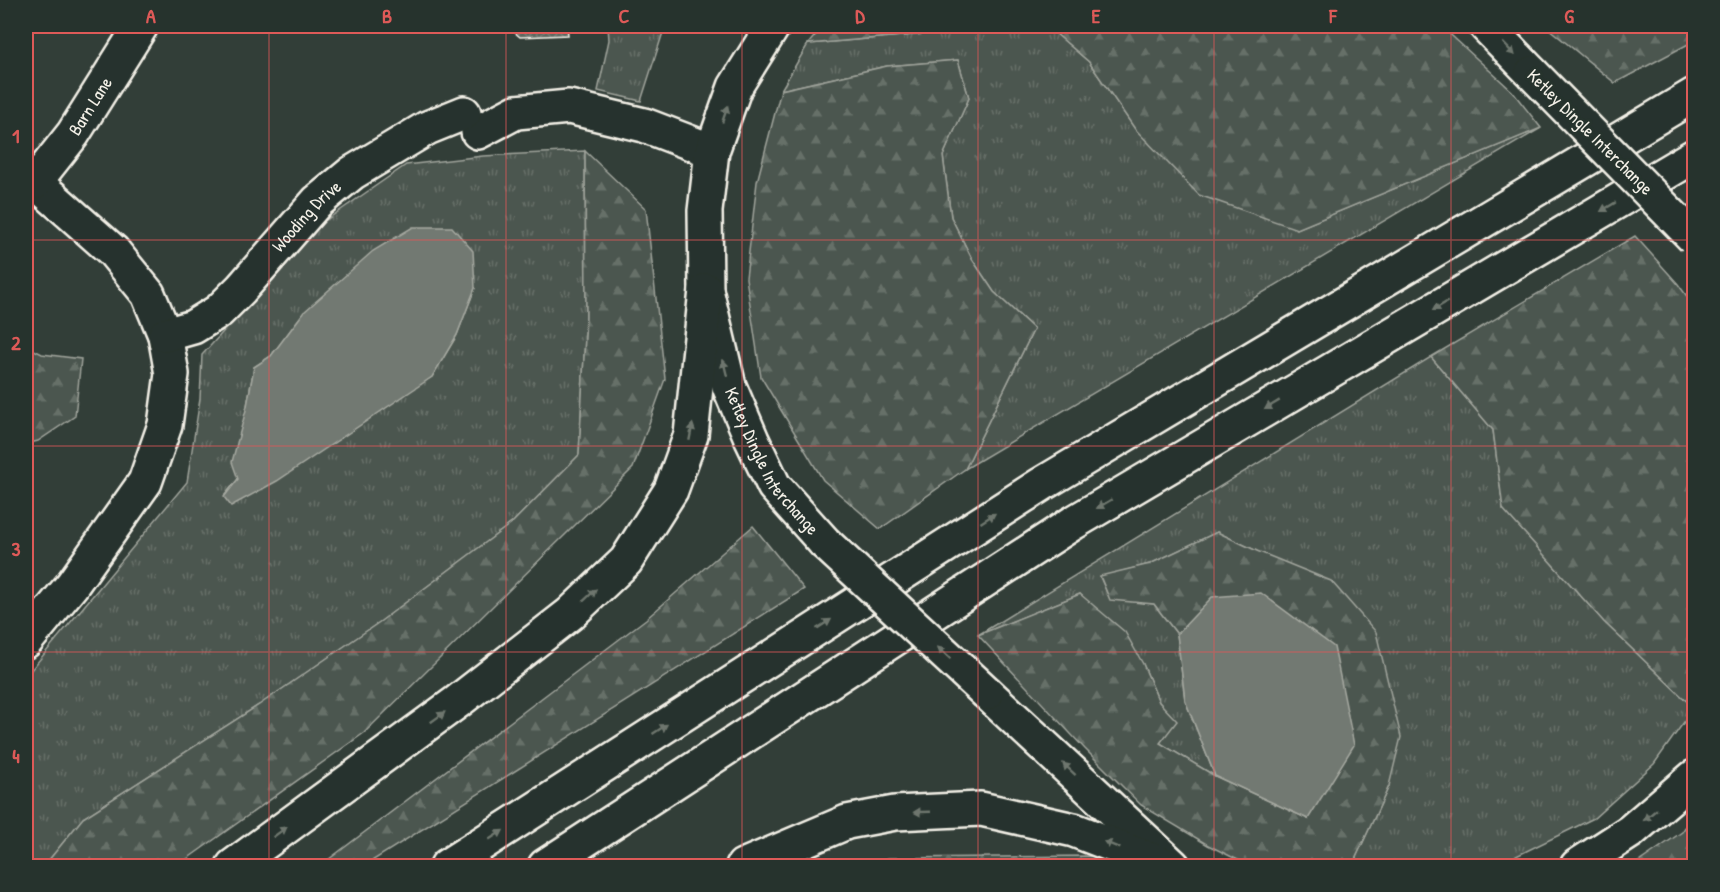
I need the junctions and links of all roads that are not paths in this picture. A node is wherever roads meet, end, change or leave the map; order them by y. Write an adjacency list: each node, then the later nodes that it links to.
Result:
1 (141, 26): 7 (main road, Barn Lane)
2 (773, 26): 5 (main road, Ketley Dingle Interchange, one-way to 2)
3 (1485, 26): 8 (main road, Ketley Dingle Interchange, one-way to 8, bridge)
4 (1695, 95): 14 (main road, one-way to 4)
5 (712, 151): 9 (main road, Ketley Dingle Interchange); 10 (main road, Wooding Drive)
6 (1695, 156): 15 (main road, one-way to 15)
7 (30, 178): 10 (main road)
8 (1695, 238)
9 (706, 290): 13 (main road, one-way to 9); 18 (main road, Ketley Dingle Interchange, one-way to 9, bridge)
10 (165, 335): 11 (main road)
11 (26, 641)
12 (1695, 777): 19 (main road, one-way to 19)
13 (233, 867)
14 (447, 867)
15 (545, 867)
16 (743, 867): 17 (main road, one-way to 16)
17 (1167, 867)
18 (1173, 867)
19 (1577, 867)

